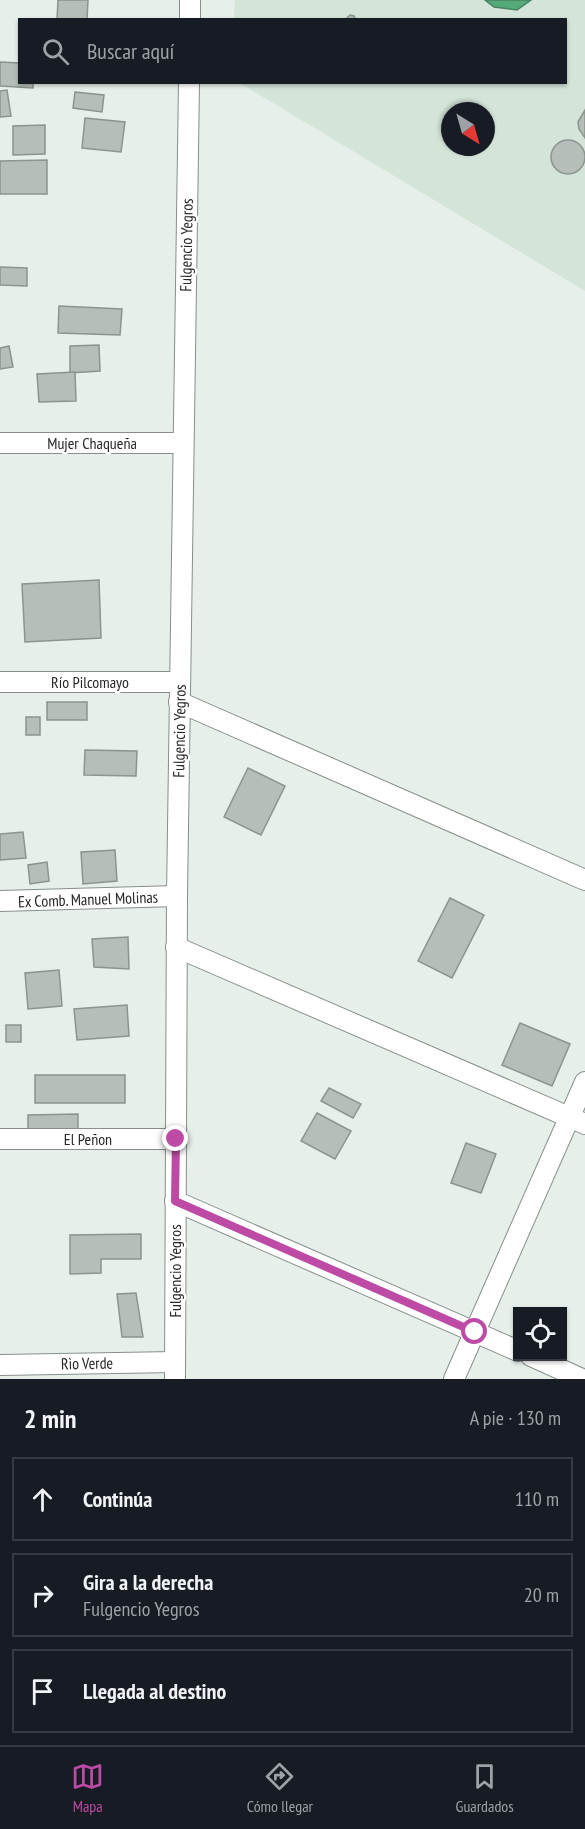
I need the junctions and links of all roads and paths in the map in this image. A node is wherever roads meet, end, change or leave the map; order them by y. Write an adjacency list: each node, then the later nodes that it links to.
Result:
1 (190, 0): 2 (street)
2 (190, 18)
3 (189, 84): 5 (street, Fulgencio Yegros)
4 (0, 443): 5 (street, Mujer Chaqueña)
5 (183, 443): 7 (street, Fulgencio Yegros)
6 (0, 682): 7 (street, Río Pilcomayo)
7 (180, 682): 8 (street, Fulgencio Yegros)
8 (179, 702): 9 (street); 10 (street, Fulgencio Yegros)
9 (585, 880)
10 (177, 896): 11 (street, Ex Comb. Manuel Molinas); 12 (street, Fulgencio Yegros)
11 (0, 901)
12 (176, 947): 14 (street); 16 (street, Fulgencio Yegros)
13 (585, 1082): 14 (street)
14 (577, 1121): 18 (street)
15 (0, 1139): 16 (street, El Peñon)
16 (176, 1139): 17 (street, Fulgencio Yegros)
17 (175, 1201): 18 (street); 22 (street, Fulgencio Yegros)
18 (475, 1332): 19 (street); 23 (street)
19 (513, 1349)
20 (542, 1361): 24 (street)
21 (0, 1365): 22 (street, Rìo Verde)
22 (175, 1371)
23 (454, 1379)
24 (582, 1379)

